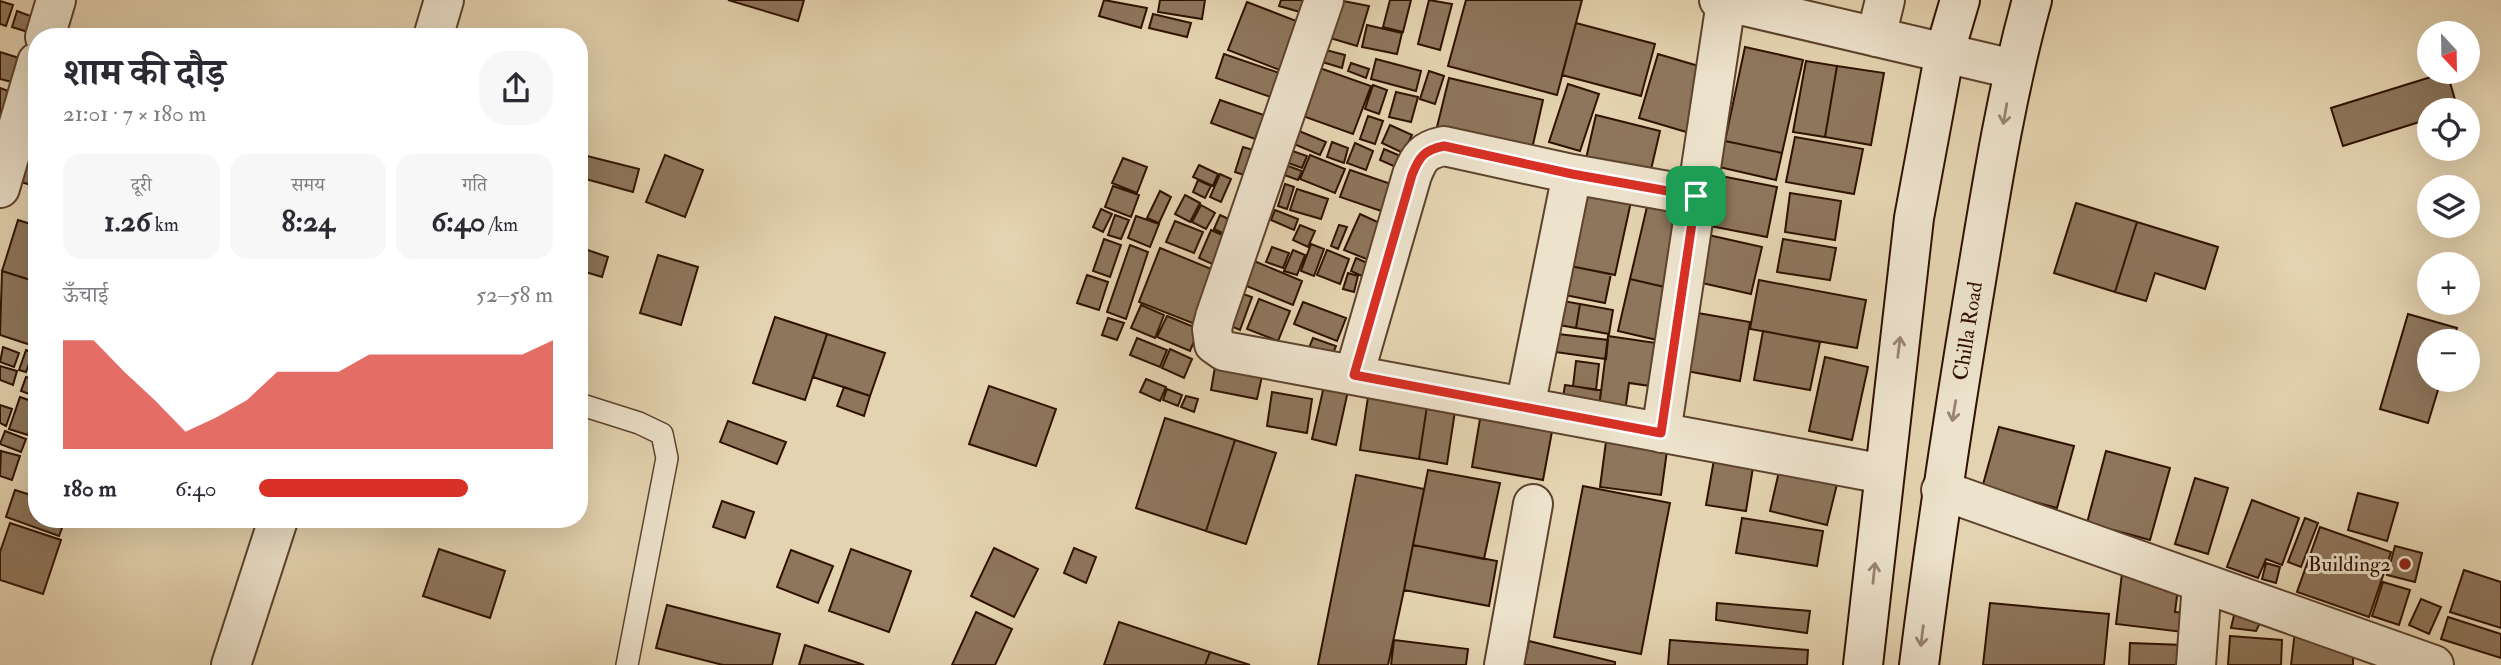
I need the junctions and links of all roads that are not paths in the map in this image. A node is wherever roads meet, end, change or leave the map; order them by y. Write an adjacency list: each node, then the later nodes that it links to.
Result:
1 (56, 0): 8 (street)
2 (444, 0): 9 (street)
3 (1324, 0): 17 (street)
4 (1885, 0): 10 (street)
5 (1960, 0): 11 (street)
6 (2032, 0): 12 (street, Chilla Road)
7 (1723, 1): 10 (street); 16 (street)
8 (48, 28)
9 (436, 28)
10 (1876, 37): 11 (street)
11 (1945, 51): 12 (street); 21 (street, one-way to 11)
12 (2013, 69): 22 (street, Chilla Road, one-way to 22)
13 (28, 93): 15 (street)
14 (1572, 174): 16 (street); 17 (street); 19 (street)
15 (0, 188)
16 (1696, 196): 20 (street)
17 (1354, 375): 19 (street)
18 (588, 407): 28 (lane)
19 (1525, 407): 20 (street)
20 (1661, 433): 21 (street)
21 (1884, 474): 30 (street, one-way to 21)
22 (1941, 491): 25 (street); 31 (street, Chilla Road, one-way to 31)
23 (1533, 504): 29 (street)
24 (275, 528): 27 (street)
25 (2202, 583): 26 (street); 32 (street)
26 (2375, 655): 33 (street)
27 (231, 665)
28 (627, 665)
29 (1504, 665)
30 (1863, 665)
31 (1919, 665)
32 (2196, 665)
33 (2434, 665)

